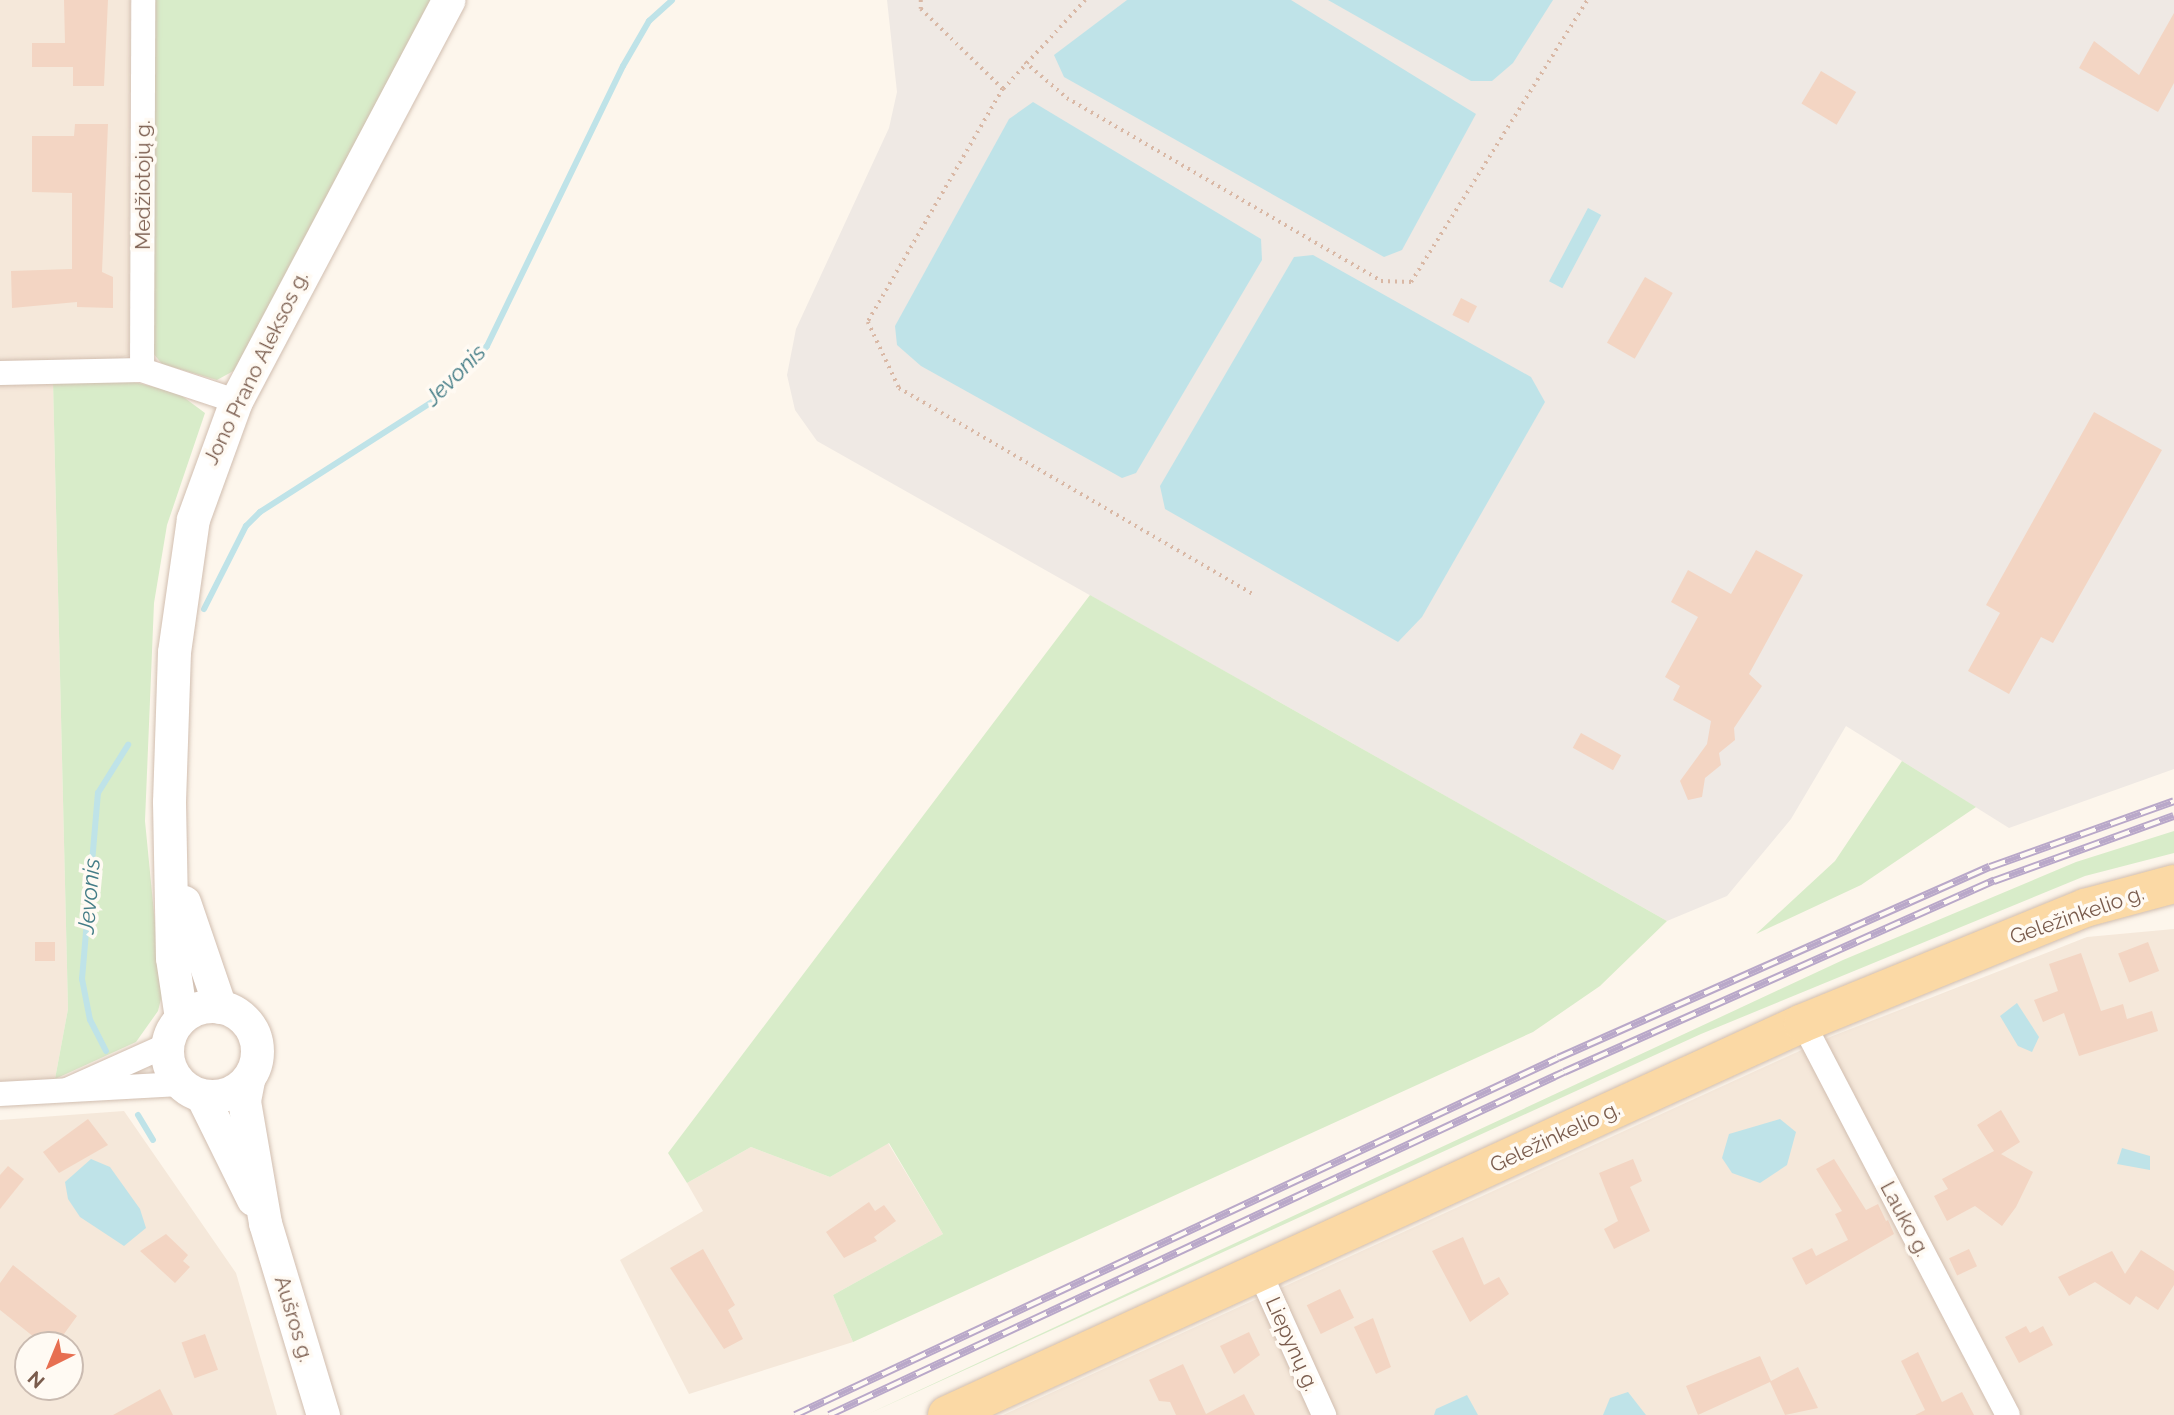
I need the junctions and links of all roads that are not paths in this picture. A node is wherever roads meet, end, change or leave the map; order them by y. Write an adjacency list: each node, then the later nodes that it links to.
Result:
1 (144, 0): 3 (street, Medžiotojų g.)
2 (448, 0): 5 (street, Jono Prano Aleksos g.)
3 (142, 370): 4 (street); 5 (street)
4 (0, 373)
5 (236, 401): 6 (street, Jono Prano Aleksos g.)
6 (170, 852): 8 (street, Jono Prano Aleksos g.); 10 (street, Jono Prano Aleksos g.)
7 (2174, 884): 9 (main road, Geležinkelio g.)
8 (220, 1007): 10 (street); 11 (street)
9 (1803, 1023): 16 (main road, Geležinkelio g.); 20 (street, Lauko g.)
10 (174, 1032): 12 (street); 13 (street)
11 (248, 1080): 12 (street); 15 (street, Aušros g.)
12 (191, 1090): 13 (street); 15 (street, Aušros g.)
13 (60, 1093): 14 (street)
14 (0, 1094)
15 (265, 1223): 17 (street, Aušros g.)
16 (1260, 1273): 18 (main road, Geležinkelio g.); 19 (street, Liepynų g.)
17 (323, 1415)
18 (947, 1415)
19 (1324, 1415)
20 (2008, 1415)

